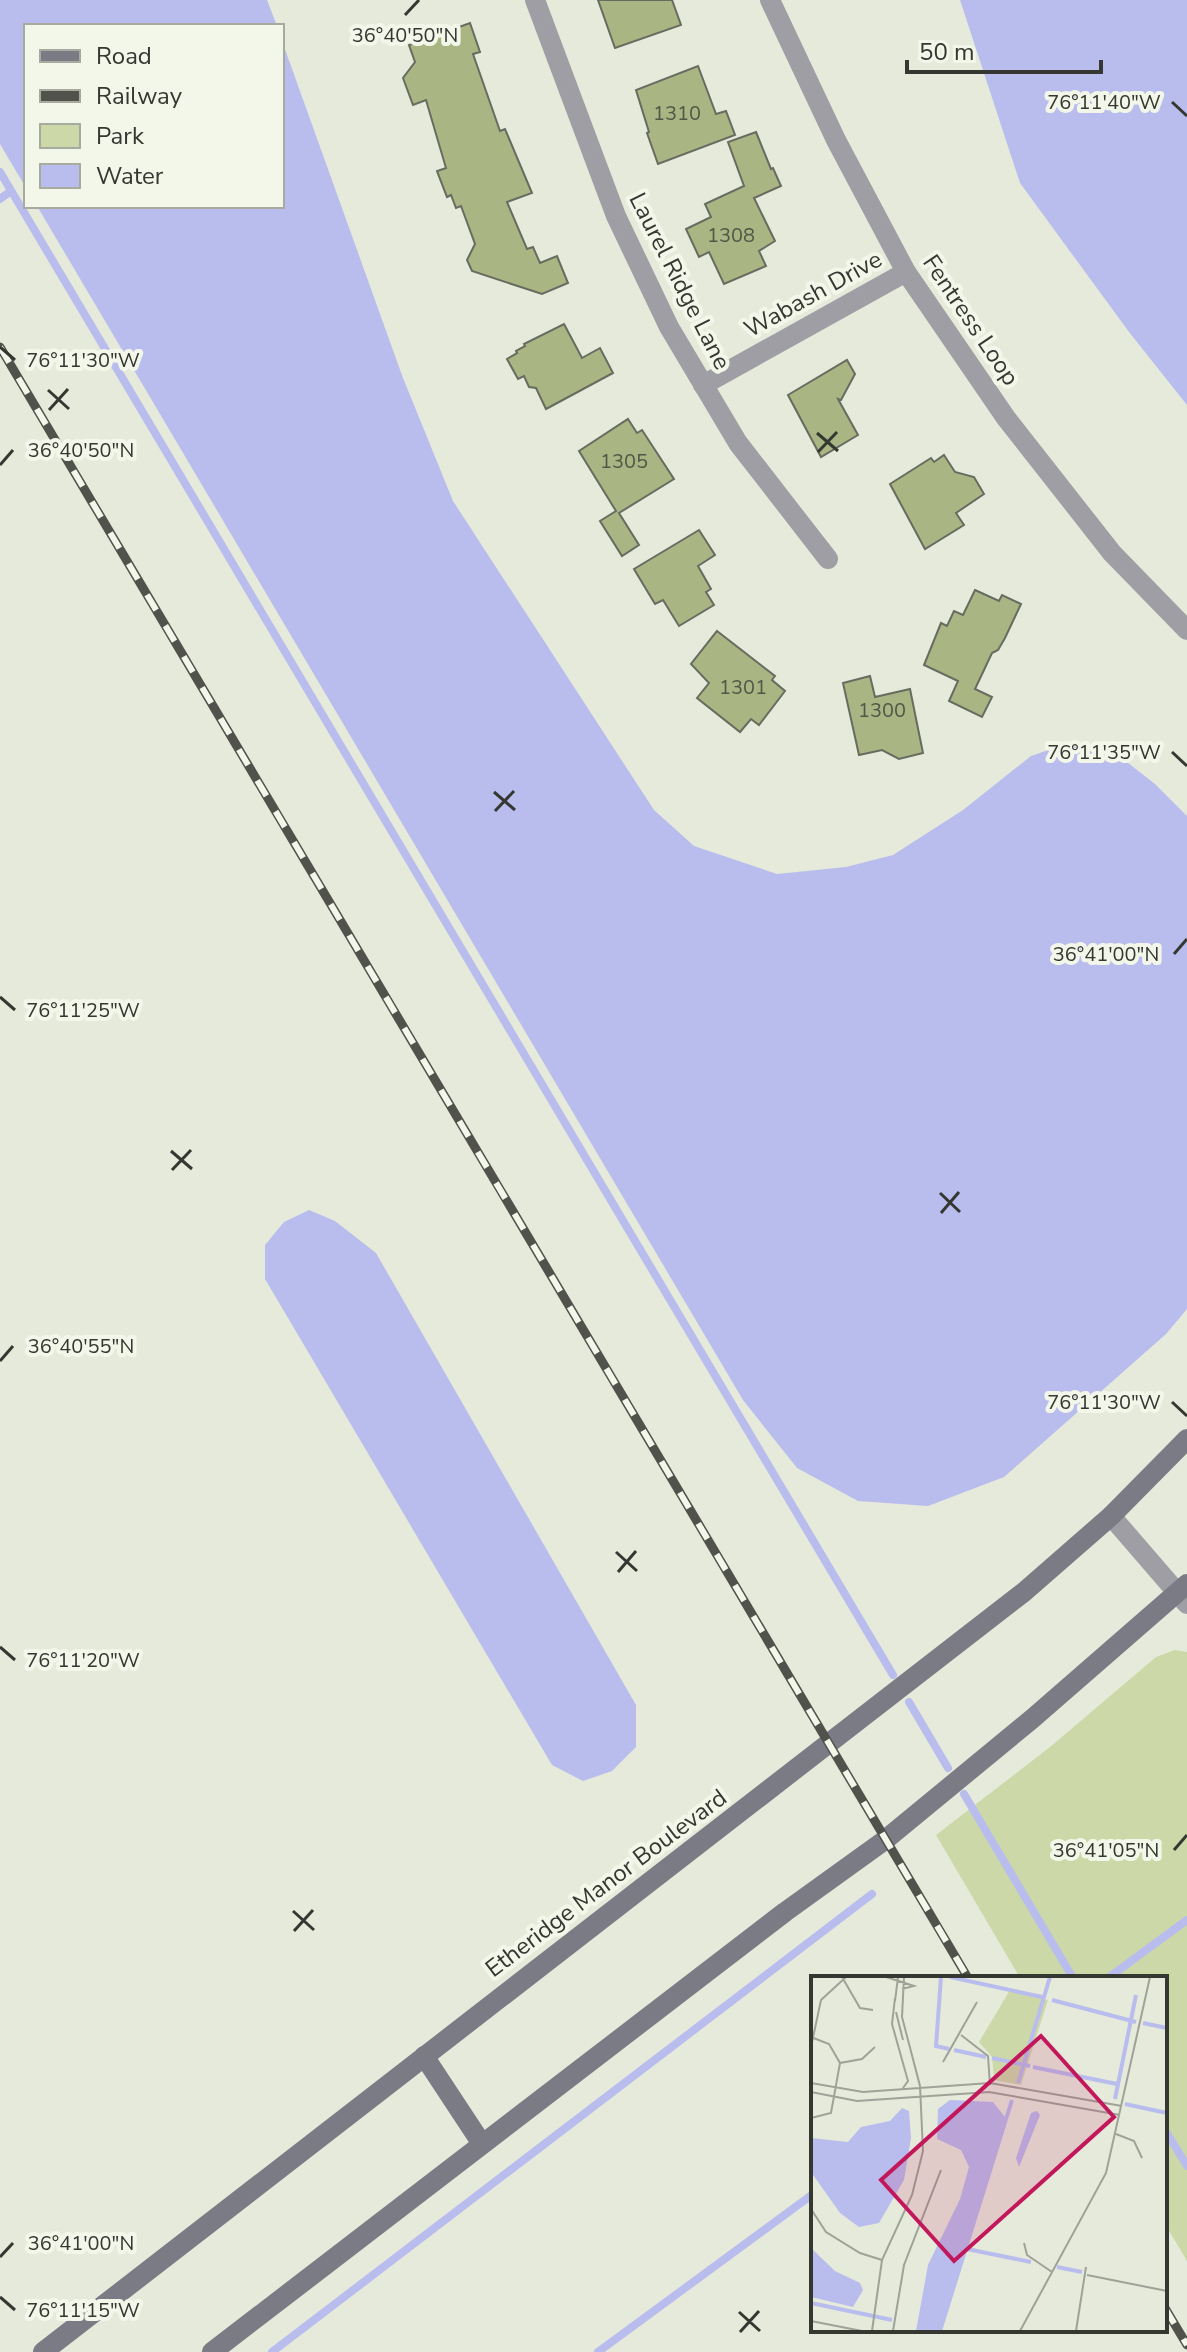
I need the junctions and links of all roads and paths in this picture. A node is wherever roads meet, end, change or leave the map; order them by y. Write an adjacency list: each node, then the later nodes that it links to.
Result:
1 (535, 0): 4 (street, Laurel Ridge Lane)
2 (770, 0): 3 (street, Fentress Loop)
3 (906, 272): 4 (street, Wabash Drive); 6 (street, Fentress Loop)
4 (703, 385): 5 (street, Laurel Ridge Lane)
5 (828, 559)
6 (1187, 630)
7 (1187, 1439): 8 (main road, Etheridge Manor Boulevard)
8 (1111, 1516): 9 (street); 10 (main road, Etheridge Manor Boulevard)
9 (1184, 1594): 11 (main road)
10 (424, 2056): 11 (main road); 12 (main road, Etheridge Manor Boulevard)
11 (482, 2144): 13 (main road)
12 (43, 2352)
13 (212, 2352)

